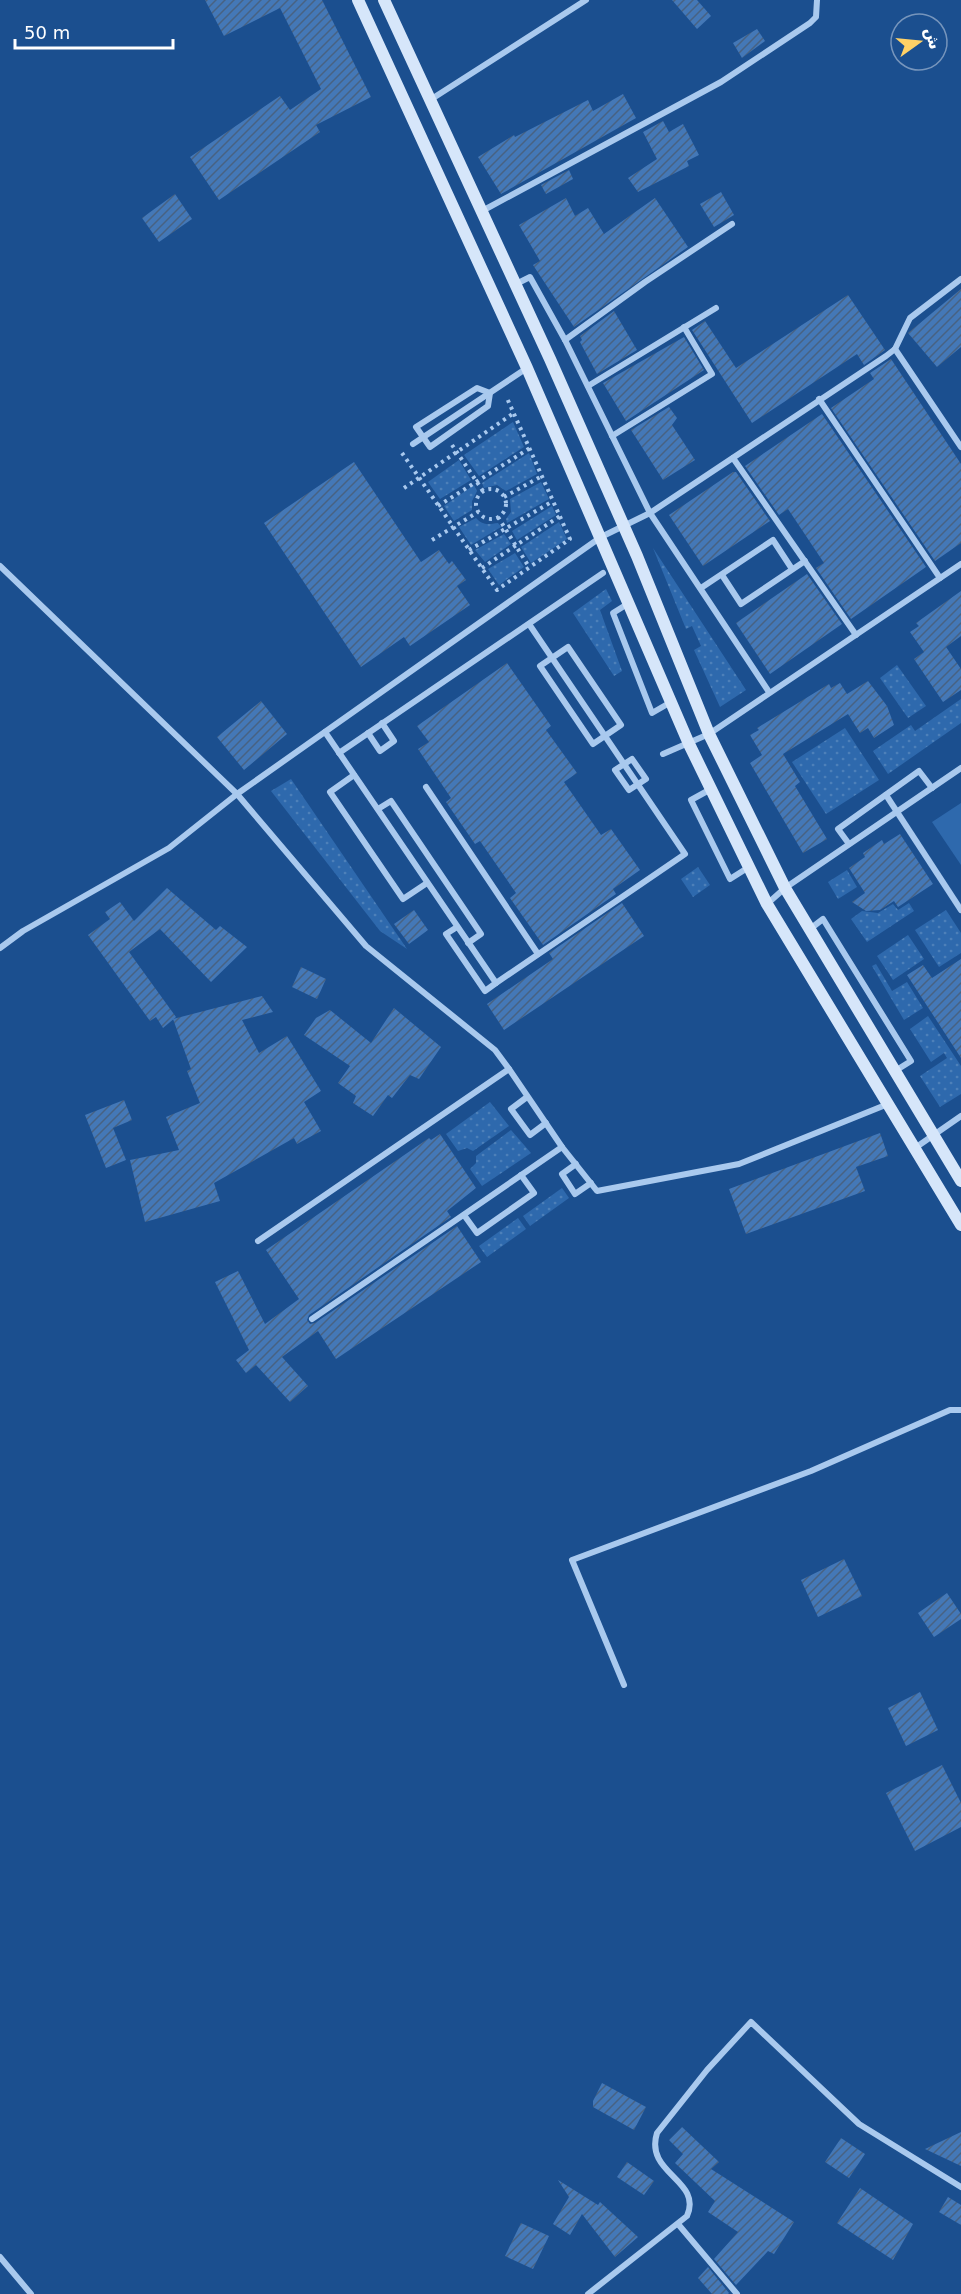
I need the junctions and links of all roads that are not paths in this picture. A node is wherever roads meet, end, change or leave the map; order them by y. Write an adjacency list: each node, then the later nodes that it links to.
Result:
1 (358, 0): 14 (street)
2 (384, 0): 5 (street)
3 (586, 0): 5 (street)
4 (817, 0): 6 (street)
5 (430, 100): 6 (street)
6 (482, 211): 9 (street)
7 (732, 224): 12 (street)
8 (961, 279): 13 (street)
9 (516, 284): 12 (street); 24 (street)
10 (716, 308): 11 (street)
11 (684, 327): 15 (street); 19 (street)
12 (565, 340): 15 (street)
13 (895, 350): 17 (street); 21 (street)
14 (527, 368): 16 (street); 25 (street)
15 (588, 386): 19 (street)
16 (490, 393): 18 (street); 18 (street); 18 (street)
17 (819, 399): 22 (street); 32 (street)
18 (423, 436): 20 (street)
19 (612, 436): 23 (street)
20 (413, 444)
21 (961, 447)
22 (733, 458): 23 (street); 26 (street)
23 (650, 513): 24 (street); 33 (street)
24 (623, 525): 25 (street); 43 (street)
25 (601, 537): 34 (street); 41 (street)
26 (805, 561): 29 (street); 36 (street)
27 (961, 564): 32 (street)
28 (0, 566): 55 (street)
29 (792, 569): 31 (street); 31 (street)
30 (603, 573): 35 (street)
31 (722, 575): 33 (street)
32 (940, 578): 36 (street)
33 (701, 588): 38 (street)
34 (629, 603): 39 (street); 39 (street)
35 (529, 624): 37 (street); 40 (street)
36 (856, 635): 38 (street)
37 (552, 658): 44 (street); 44 (street); 44 (street)
38 (769, 693): 43 (street)
39 (671, 702): 45 (street)
40 (382, 723): 42 (street); 42 (street)
41 (325, 732): 46 (street); 55 (street)
42 (368, 733): 46 (street)
43 (710, 734): 45 (street); 62 (street)
44 (605, 736): 48 (street)
45 (689, 744): 47 (street); 54 (street)
46 (339, 753): 50 (street)
47 (663, 754)
48 (624, 765): 51 (street); 51 (street)
49 (961, 768): 53 (street)
50 (354, 775): 57 (street); 61 (street)
51 (638, 784): 69 (street)
52 (426, 787): 69 (street)
53 (932, 788): 56 (street); 58 (street)
54 (711, 789): 60 (street); 60 (street)
55 (237, 794): 68 (street); 71 (street)
56 (886, 795): 58 (street); 59 (street)
57 (378, 809): 61 (street); 67 (street)
58 (897, 812): 59 (street); 64 (street)
59 (849, 844): 62 (street)
60 (749, 867): 63 (street)
61 (427, 883): 65 (street)
62 (785, 888): 63 (street); 66 (street)
63 (767, 904): 74 (street)
64 (961, 910)
65 (457, 927): 67 (street); 70 (street)
66 (810, 929): 72 (street); 72 (street)
67 (468, 943): 70 (street)
68 (0, 948)
69 (538, 954): 70 (street)
70 (496, 983)
71 (509, 1069): 73 (street); 86 (street)
72 (895, 1071): 77 (street)
73 (527, 1097): 76 (street); 76 (street)
74 (888, 1104): 79 (street); 83 (street)
75 (961, 1116): 77 (street)
76 (546, 1124): 78 (street)
77 (933, 1135): 79 (street); 82 (street)
78 (562, 1147): 80 (street); 81 (street)
79 (914, 1148): 85 (street)
80 (576, 1164): 83 (street); 83 (street)
81 (521, 1175): 84 (street); 84 (street)
82 (961, 1181)
83 (591, 1183)
84 (464, 1215): 87 (street)
85 (961, 1225)
86 (258, 1242)
87 (312, 1319)
88 (961, 1410): 89 (street)
89 (624, 1685)
90 (961, 2187): 91 (street)
91 (678, 2224): 94 (street); 95 (street)
92 (0, 2257): 93 (street)
93 (31, 2294)
94 (588, 2294)
95 (737, 2294)

